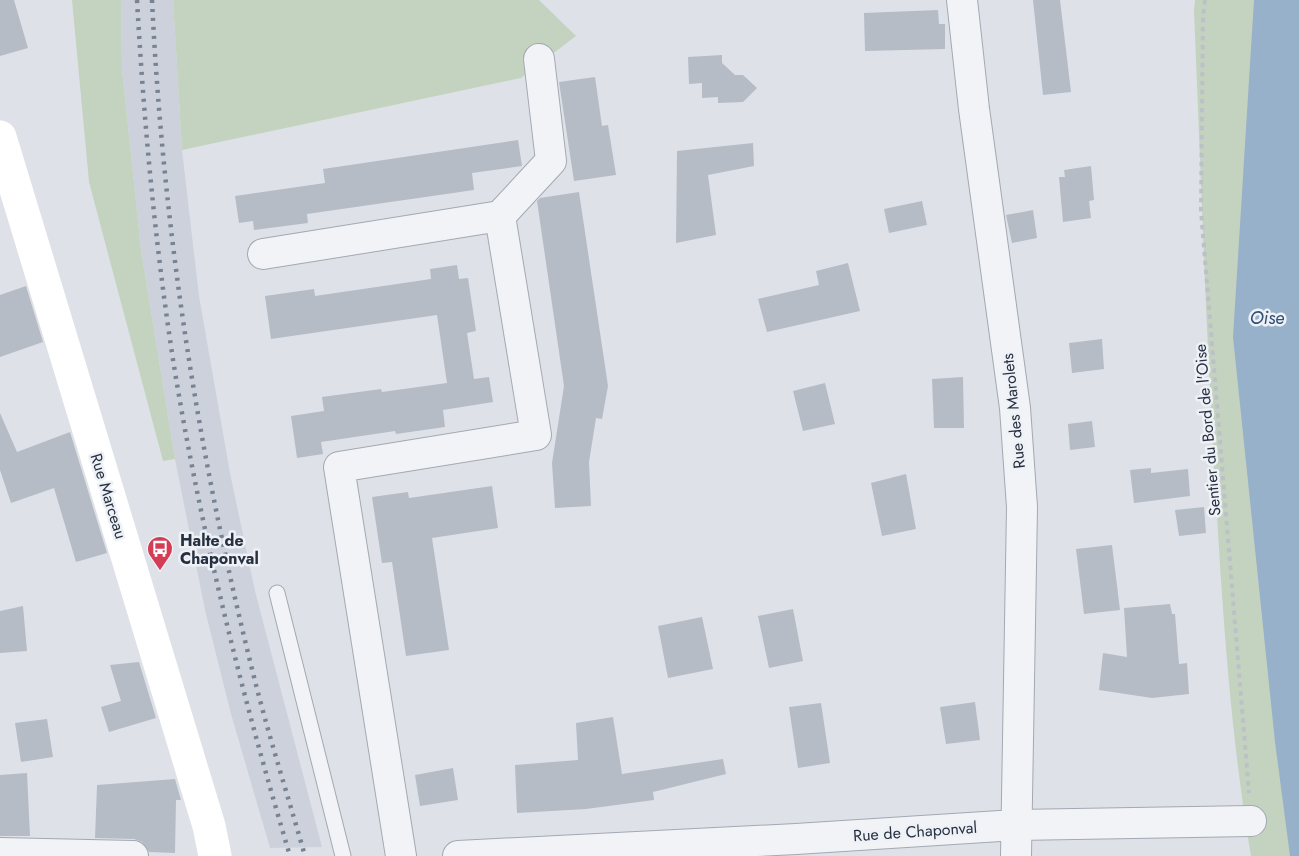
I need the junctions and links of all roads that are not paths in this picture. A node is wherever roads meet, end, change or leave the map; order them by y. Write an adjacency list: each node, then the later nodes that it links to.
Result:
1 (962, 0): 8 (street, Rue des Marolets)
2 (539, 59): 4 (street)
3 (0, 137): 12 (main road, Rue Marceau)
4 (500, 216): 5 (street); 14 (street)
5 (263, 254)
6 (277, 593): 13 (lane)
7 (1251, 820): 8 (street, Rue de Chaponval)
8 (1016, 825): 10 (street, Rue de Chaponval); 16 (street, Rue des Marolets)
9 (0, 853): 11 (street)
10 (580, 853): 15 (street, Rue de Chaponval)
11 (132, 856)
12 (215, 856)
13 (343, 856)
14 (401, 856)
15 (458, 856)
16 (1016, 856)

